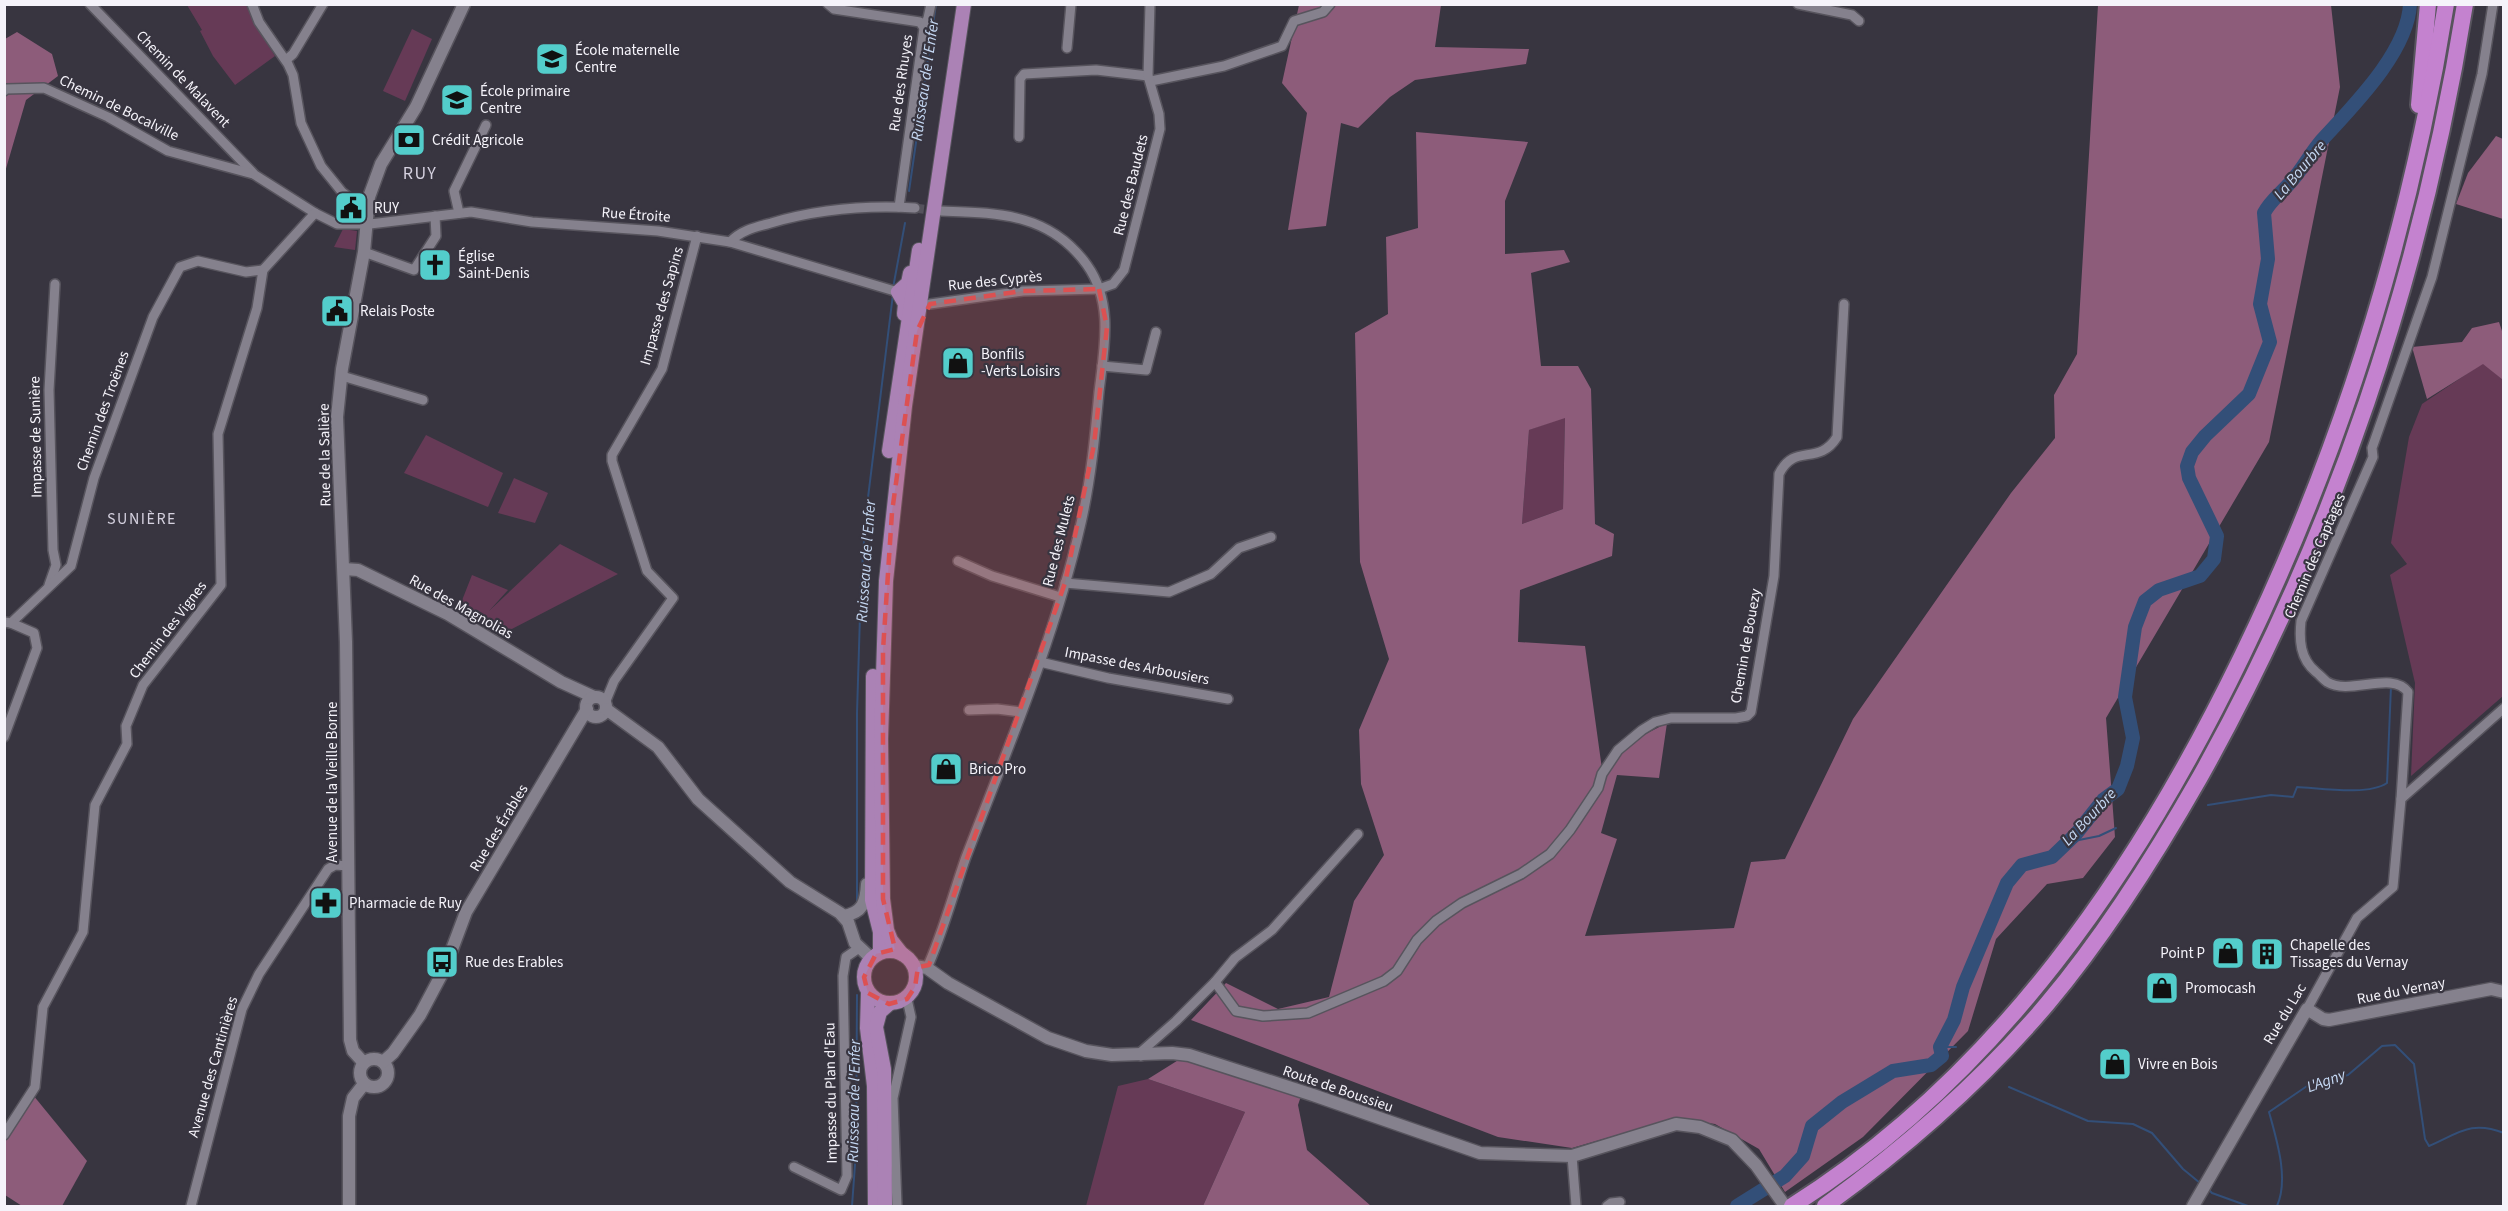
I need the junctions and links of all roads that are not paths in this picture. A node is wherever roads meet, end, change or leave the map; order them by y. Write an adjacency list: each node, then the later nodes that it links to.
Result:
1 (90, 4): 25 (street, Chemin de Malavent)
2 (252, 4): 20 (street)
3 (323, 4): 20 (street)
4 (464, 4): 28 (street, Rue de la Salière)
5 (828, 4): 18 (street, Rue des Rhuyes)
6 (930, 4): 18 (street)
7 (955, 4): 35 (main road)
8 (964, 4): 41 (main road)
9 (1071, 4): 19 (street)
10 (1150, 4): 21 (street, Rue des Baudets)
11 (1330, 4): 21 (street)
12 (1798, 4): 17 (street)
13 (2428, 4): 36 (highway)
14 (2446, 4): 36 (highway)
15 (2465, 4): 99 (highway)
16 (2493, 4): 66 (street, Chemin des Captages)
17 (1859, 21)
18 (924, 28): 26 (street, Rue des Rhuyes)
19 (1067, 48)
20 (286, 60): 28 (street)
21 (1150, 78): 24 (street); 42 (street, Rue des Baudets)
22 (4, 91): 25 (street, Chemin de Bocalville)
23 (486, 125): 31 (street)
24 (1019, 137)
25 (255, 175): 30 (street, Rue Étroite)
26 (899, 207): 27 (street); 37 (street)
27 (915, 208)
28 (366, 210): 33 (street, Rue de la Salière)
29 (941, 211): 42 (street, Rue des Mulets)
30 (315, 213): 33 (street, Rue Étroite); 39 (street)
31 (459, 213): 32 (street, Rue Étroite); 34 (street, Rue Étroite)
32 (435, 216): 33 (street, Rue Étroite); 38 (street)
33 (365, 225): 38 (street, Rue de la Salière)
34 (697, 236): 37 (street, Rue Étroite); 61 (street, Impasse des Sapins)
35 (920, 240): 43 (main road); 48 (main road)
36 (2397, 241): 98 (highway)
37 (730, 242): 43 (street, Rue Étroite)
38 (364, 252): 50 (street, Rue de la Salière)
39 (263, 270): 56 (street, Chemin des Troënes); 85 (street, Chemin des Vignes)
40 (55, 284): 56 (street, Impasse de Sunière)
41 (923, 287): 44 (street, Rue des Cyprès); 46 (main road)
42 (1099, 289): 44 (street, Rue des Cyprès); 49 (street, Rue des Mulets)
43 (892, 291): 48 (main road)
44 (930, 304): 46 (street, Rue des Cyprès)
45 (1845, 304): 75 (street, Chemin de Bouezy)
46 (917, 331): 72 (main road)
47 (1156, 332): 49 (street)
48 (904, 343): 68 (main road)
49 (1102, 366): 55 (street, Rue des Mulets)
50 (342, 376): 51 (street); 54 (street, Rue de la Salière)
51 (423, 400)
52 (1271, 537): 55 (street)
53 (958, 561): 57 (street)
54 (344, 569): 61 (street, Rue des Magnolias); 69 (street, Avenue de la Vieille Borne)
55 (1065, 583): 57 (street, Rue des Mulets)
56 (48, 588): 58 (street, Chemin des Troënes)
57 (1060, 597): 59 (street, Rue des Mulets)
58 (8, 622): 65 (street)
59 (1040, 662): 60 (street, Impasse des Arbousiers); 64 (street, Rue des Mulets)
60 (1228, 699)
61 (596, 706): 70 (street); 82 (street, Rue des Érables)
62 (2504, 708): 66 (street)
63 (969, 710): 64 (street)
64 (1021, 712): 74 (street, Rue des Mulets)
65 (4, 737)
66 (2401, 799): 80 (street, Rue du Lac)
67 (1358, 834): 75 (street)
68 (871, 841): 70 (street); 73 (main road)
69 (348, 866): 83 (street, Avenue de la Vieille Borne); 90 (street, Avenue des Cantinières)
70 (843, 916): 71 (street)
71 (859, 948): 73 (street); 87 (street, Impasse du Plan d'Eau)
72 (902, 954): 73 (main road); 74 (main road)
73 (876, 955): 77 (main road)
74 (920, 967): 78 (main road); 81 (street, Route de Boussieu)
75 (1215, 982): 81 (street)
76 (2504, 992): 80 (street, Rue du Vernay)
77 (868, 993): 79 (main road); 92 (main road)
78 (906, 999): 79 (main road); 94 (street)
79 (889, 1004): 93 (main road)
80 (2307, 1009): 88 (street, Rue du Lac)
81 (1141, 1056): 86 (street, Route de Boussieu)
82 (383, 1062): 83 (street); 84 (street)
83 (364, 1063): 84 (street, Avenue de la Vieille Borne)
84 (364, 1084): 91 (street, Avenue de la Vieille Borne)
85 (4, 1135)
86 (1572, 1156): 95 (street); 97 (street, Route de Boussieu)
87 (794, 1167)
88 (2197, 1201)
89 (1620, 1202): 96 (street)
90 (191, 1206)
91 (349, 1206)
92 (875, 1206)
93 (885, 1206)
94 (897, 1206)
95 (1576, 1206)
96 (1607, 1206)
97 (1785, 1206)
98 (1792, 1206)
99 (1825, 1206)

